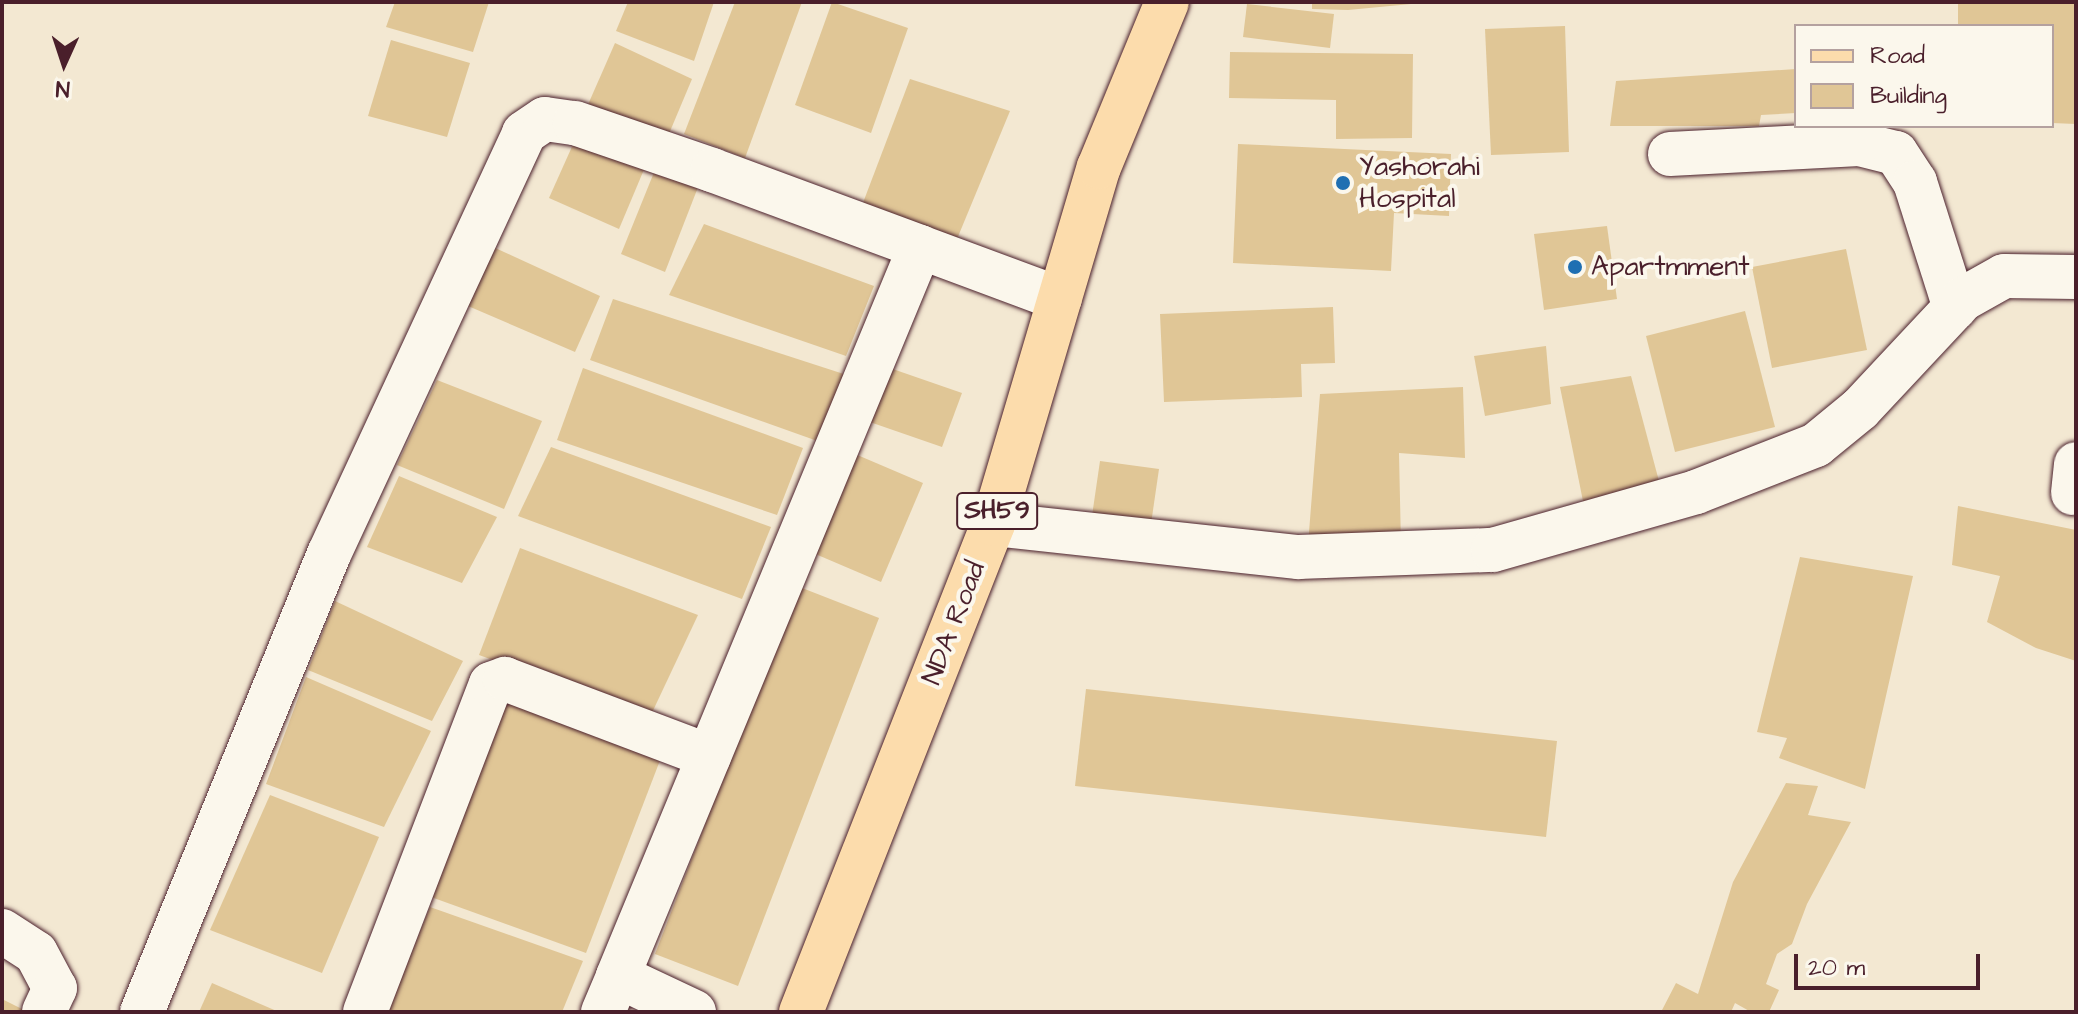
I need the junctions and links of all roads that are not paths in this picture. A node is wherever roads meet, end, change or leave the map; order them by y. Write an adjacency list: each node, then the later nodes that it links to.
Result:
1 (1167, 2): 5 (main road, NDA Road / SH59)
2 (1670, 154): 6 (street)
3 (920, 247): 5 (street); 8 (street); 12 (street)
4 (2076, 277): 6 (street)
5 (1060, 299): 7 (main road, NDA Road / SH59)
6 (1955, 308): 7 (street)
7 (993, 524): 15 (main road, NDA Road / SH59)
8 (709, 756): 10 (street); 13 (street)
9 (2, 931): 11 (street)
10 (610, 994): 14 (street)
11 (44, 1012)
12 (142, 1012)
13 (365, 1012)
14 (694, 1012)
15 (801, 1012)

